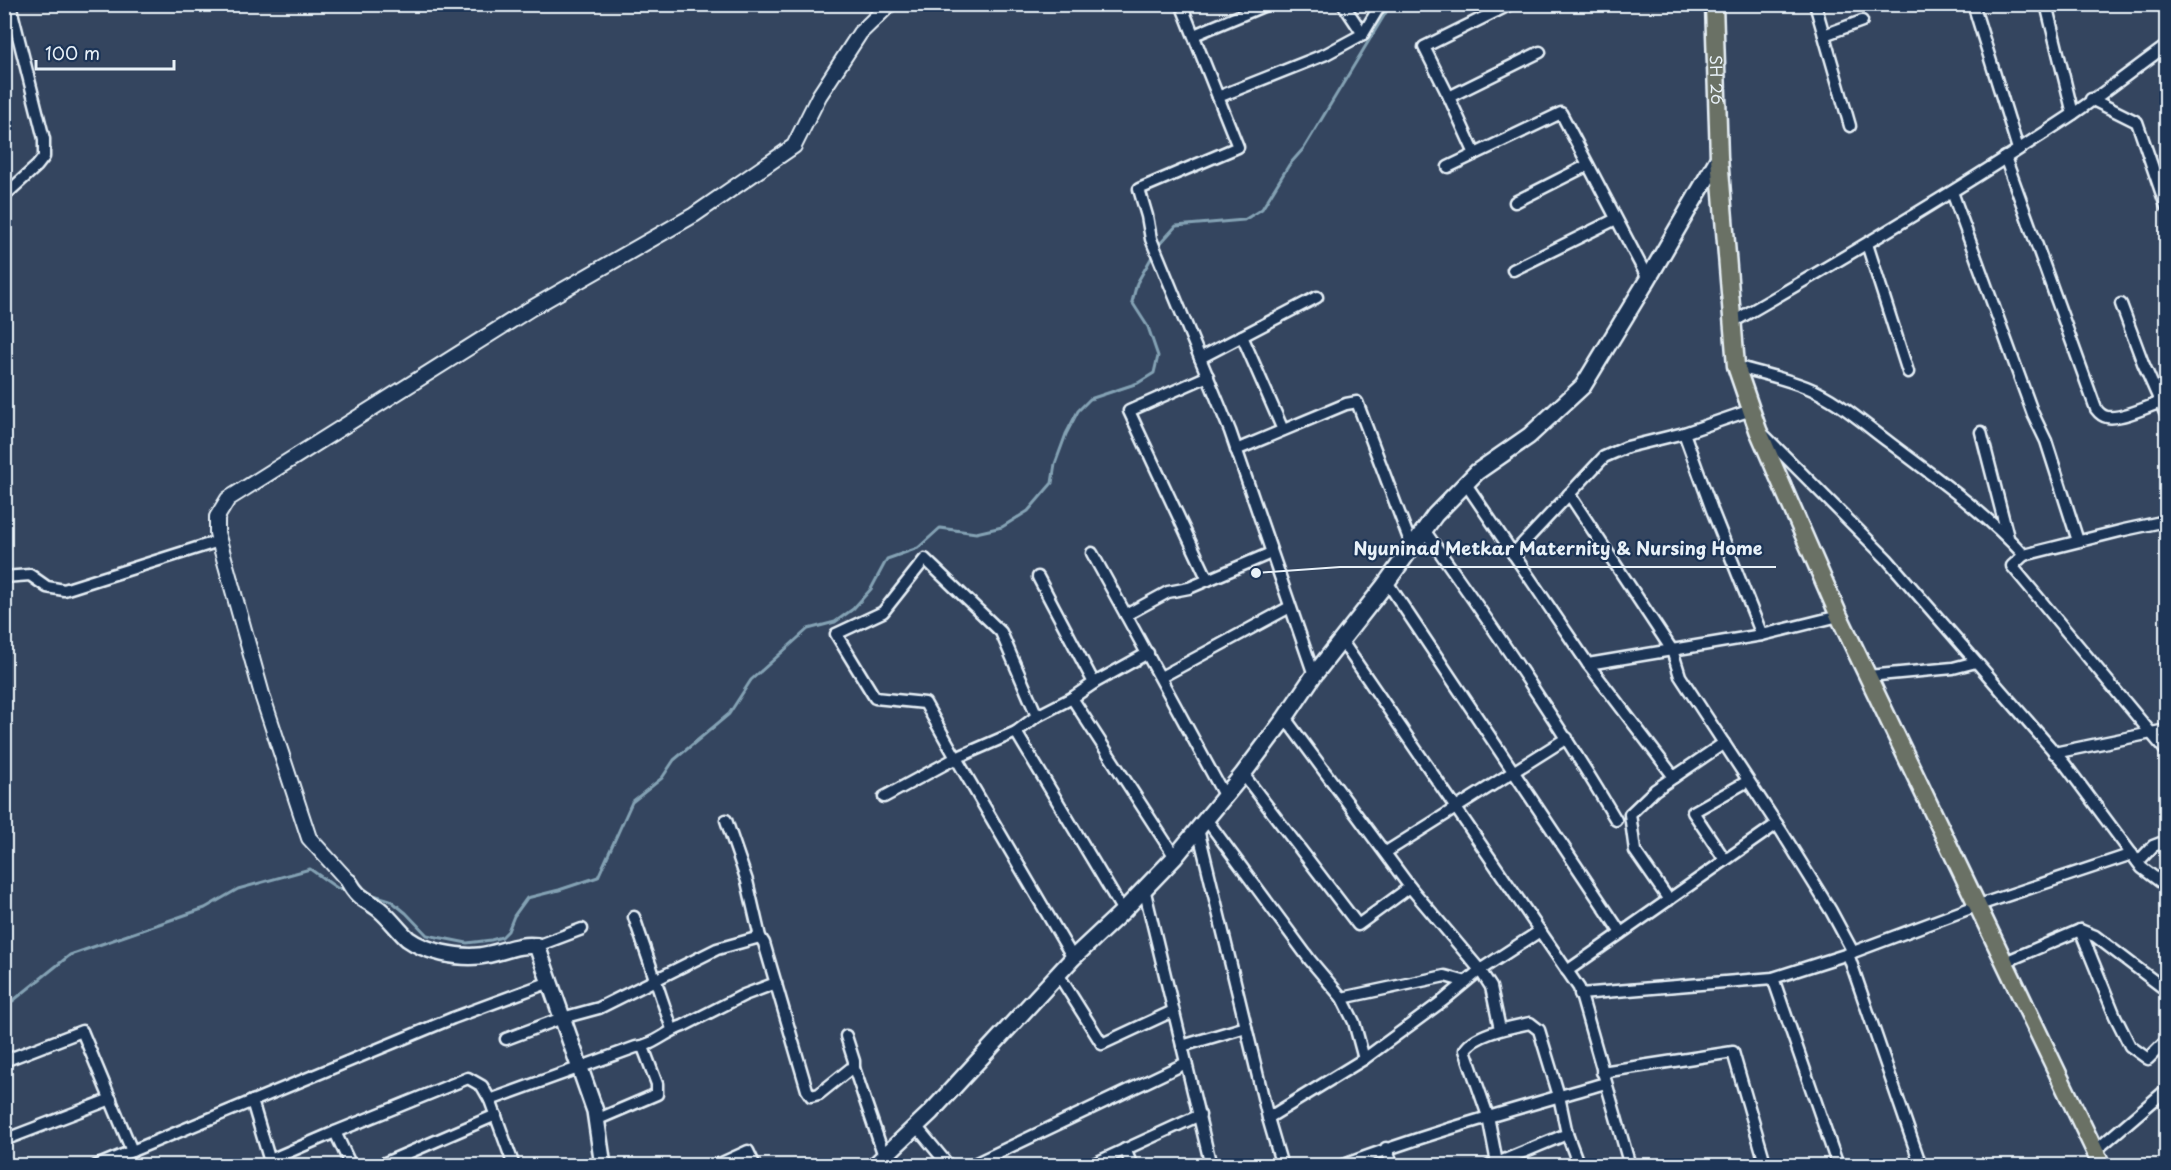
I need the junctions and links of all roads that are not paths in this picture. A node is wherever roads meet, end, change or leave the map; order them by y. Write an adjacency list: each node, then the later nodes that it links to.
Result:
1 (10, 4): 30 (street)
2 (890, 4): 58 (street)
3 (1182, 4): 14 (street)
4 (1268, 4): 14 (street)
5 (1343, 4): 13 (street)
6 (1380, 4): 13 (street)
7 (1511, 4): 19 (street)
8 (1815, 4): 15 (street)
9 (1973, 4): 23 (street)
10 (2046, 4): 21 (street)
11 (1718, 6): 25 (main road, SH 26)
12 (1862, 21): 15 (street)
13 (1363, 34): 18 (street)
14 (1194, 35): 18 (street)
15 (1824, 35): 22 (street)
16 (2166, 46): 20 (street)
17 (1540, 52): 19 (street)
18 (1218, 97): 41 (street)
19 (1449, 97): 24 (street)
20 (2091, 99): 21 (street); 32 (street)
21 (2073, 114): 23 (street)
22 (1850, 126)
23 (2018, 149): 26 (street)
24 (1475, 154): 27 (street); 28 (street)
25 (1719, 157): 36 (main road); 39 (main road, SH 26)
26 (2005, 157): 29 (street); 45 (street)
27 (1588, 165): 31 (street); 33 (street)
28 (1448, 167)
29 (1952, 192): 34 (street); 59 (street)
30 (4, 196)
31 (1515, 202)
32 (2166, 206)
33 (1616, 219): 35 (street); 36 (street)
34 (1868, 244): 39 (street); 43 (street)
35 (1513, 270)
36 (1648, 279): 53 (main road)
37 (1317, 297): 40 (street)
38 (2121, 304): 45 (street)
39 (1731, 323): 42 (main road, SH 26)
40 (1242, 336): 41 (street); 48 (street)
41 (1200, 358): 44 (street)
42 (1736, 366): 46 (main road, SH 26); 57 (street)
43 (1908, 372)
44 (1208, 376): 52 (street); 67 (street)
45 (2164, 401): 47 (street)
46 (1751, 410): 49 (main road, SH 26); 51 (street)
47 (2166, 415)
48 (1283, 430): 52 (street); 60 (street)
49 (1758, 430): 71 (main road, SH 26); 76 (street)
50 (1981, 432): 57 (street)
51 (1684, 433): 54 (street); 72 (street)
52 (1236, 450): 62 (street)
53 (1466, 484): 56 (main road); 63 (street)
54 (1569, 494): 63 (street); 74 (street)
55 (2166, 521): 59 (street)
56 (1424, 530): 60 (main road); 88 (street)
57 (2008, 538): 64 (street)
58 (219, 541): 65 (street); 111 (street)
59 (2078, 541): 64 (street)
60 (1412, 547): 68 (main road)
61 (1092, 553): 70 (street)
62 (1271, 553): 67 (street); 69 (street)
63 (1514, 554): 77 (street)
64 (2024, 555): 87 (street)
65 (4, 576)
66 (1038, 577): 81 (street)
67 (1208, 580): 70 (street)
68 (1387, 582): 73 (main road); 93 (street)
69 (1290, 607): 78 (street); 80 (street)
70 (1126, 615): 75 (street)
71 (1839, 616): 72 (street); 79 (main road, SH 26)
72 (1762, 635): 74 (street)
73 (1341, 640): 78 (main road); 99 (street)
74 (1672, 650): 77 (street); 89 (street)
75 (1148, 653): 80 (street); 81 (street)
76 (1976, 662): 79 (street); 91 (street)
77 (1588, 664): 95 (street)
78 (1314, 675): 84 (main road)
79 (1868, 676): 114 (main road, SH 26)
80 (1161, 677): 98 (street)
81 (1094, 683): 82 (street)
82 (1072, 698): 83 (street); 106 (street)
83 (1037, 716): 86 (street); 92 (street)
84 (1285, 718): 94 (main road); 105 (street)
85 (2166, 730): 87 (street)
86 (1016, 732): 92 (street); 115 (street)
87 (2152, 733): 90 (street); 91 (street)
88 (1567, 738): 93 (street); 101 (street)
89 (1724, 743): 95 (street); 96 (street)
90 (2166, 751)
91 (2054, 753): 107 (street)
92 (956, 758): 97 (street); 124 (street)
93 (1514, 771): 99 (street); 120 (street)
94 (1243, 774): 98 (main road); 109 (street)
95 (1674, 777): 113 (street)
96 (1748, 781): 103 (street); 108 (street)
97 (884, 797)
98 (1225, 797): 102 (main road)
99 (1456, 808): 105 (street); 119 (street)
100 (726, 820): 121 (street)
101 (1616, 820)
102 (1202, 824): 106 (main road); 136 (street); 139 (street)
103 (1777, 824): 108 (street); 123 (street)
104 (2166, 841): 107 (street)
105 (1386, 852): 109 (street)
106 (1175, 857): 112 (main road)
107 (2135, 858): 110 (street); 114 (street)
108 (1725, 860): 113 (street)
109 (1410, 886): 126 (street)
110 (2166, 886)
111 (352, 888): 122 (main road)
112 (1144, 888): 115 (main road); 137 (street)
113 (1669, 900): 120 (street)
114 (1976, 906): 123 (street); 125 (main road, SH 26)
115 (1124, 911): 124 (main road)
116 (634, 917): 130 (street)
117 (582, 929): 122 (street)
118 (2080, 930): 125 (street); 134 (street); 144 (street)
119 (1540, 931): 126 (street); 127 (street)
120 (1621, 933): 127 (street)
121 (760, 936): 130 (street); 133 (street)
122 (537, 946): 132 (main road)
123 (1850, 953): 129 (street); 194 (street)
124 (1072, 958): 128 (main road)
125 (2005, 962): 171 (main road, SH 26)
126 (1479, 970): 131 (street); 141 (street)
127 (1567, 971): 135 (street)
128 (1058, 974): 137 (street); 164 (main road)
129 (1773, 978): 135 (street); 193 (street)
130 (655, 980): 138 (street); 140 (street)
131 (1463, 981): 136 (street); 147 (street)
132 (550, 982): 138 (main road); 158 (street)
133 (776, 983): 140 (street); 151 (street)
134 (2166, 990)
135 (1580, 994): 152 (street)
136 (1342, 998): 147 (street)
137 (1173, 1011): 145 (street)
138 (562, 1018): 143 (street); 150 (main road)
139 (1246, 1027): 145 (street); 162 (street)
140 (672, 1029): 146 (street)
141 (1500, 1029): 155 (street); 161 (street)
142 (846, 1036): 151 (street)
143 (506, 1039)
144 (2166, 1041)
145 (1182, 1046): 149 (street)
146 (643, 1047): 150 (street); 163 (street)
147 (1364, 1059): 162 (street)
148 (4, 1061): 156 (street)
149 (1186, 1063): 160 (street); 183 (street)
150 (579, 1066): 157 (street); 163 (main road)
151 (854, 1068): 172 (street)
152 (1602, 1072): 153 (street); 192 (street)
153 (1605, 1083): 155 (street); 191 (street)
154 (2166, 1090): 171 (street)
155 (1559, 1096): 161 (street); 166 (street)
156 (111, 1099): 167 (street); 170 (street)
157 (490, 1100): 159 (street); 165 (street)
158 (252, 1101): 170 (street); 173 (street)
159 (496, 1115): 177 (street); 178 (street)
160 (1200, 1115): 169 (street); 186 (street)
161 (1488, 1116): 168 (street); 174 (street)
162 (1268, 1118): 187 (street)
163 (596, 1120): 179 (main road)
164 (916, 1125): 172 (main road); 182 (street)
165 (335, 1132): 173 (street); 176 (street)
166 (1567, 1134): 174 (street); 190 (street)
167 (4, 1140)
168 (1386, 1148): 188 (street); 189 (street)
169 (1125, 1149): 184 (street); 185 (street)
170 (132, 1151): 175 (street)
171 (2098, 1158)
172 (879, 1161)
173 (271, 1163)
174 (1493, 1164)
175 (96, 1166)
176 (351, 1166)
177 (378, 1166)
178 (514, 1166)
179 (603, 1166)
180 (715, 1166): 181 (street)
181 (755, 1166)
182 (949, 1166)
183 (970, 1166)
184 (1089, 1166)
185 (1132, 1166)
186 (1210, 1166)
187 (1282, 1166)
188 (1341, 1166)
189 (1393, 1166)
190 (1579, 1166)
191 (1630, 1166)
192 (1766, 1166)
193 (1839, 1166)
194 (1921, 1166)

